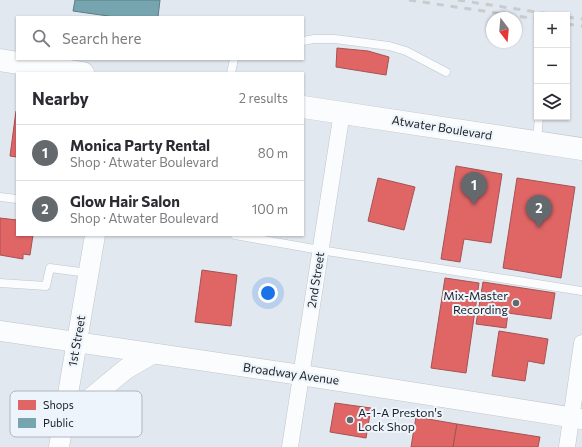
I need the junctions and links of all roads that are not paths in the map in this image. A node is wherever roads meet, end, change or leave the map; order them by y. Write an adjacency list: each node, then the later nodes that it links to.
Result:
1 (304, 41): 6 (lane)
2 (0, 60): 4 (main road)
3 (234, 60): 5 (lane)
4 (77, 72)
5 (232, 72)
6 (446, 72)
7 (304, 107): 8 (main road, Atwater Boulevard)
8 (342, 112): 10 (main road, Atwater Boulevard); 16 (street, 2nd Street)
9 (539, 120): 10 (lane)
10 (537, 142): 11 (main road, Atwater Boulevard)
11 (582, 149)
12 (0, 197): 13 (lane)
13 (16, 200)
14 (95, 236): 17 (street, 1st Street)
15 (241, 236): 16 (lane)
16 (320, 250): 19 (lane); 24 (street, 2nd Street)
17 (89, 273): 18 (lane); 21 (street, 1st Street)
18 (0, 283)
19 (582, 291)
20 (0, 331): 21 (street, Broadway Avenue)
21 (77, 343): 23 (street, Broadway Avenue); 25 (street, 1st Street)
22 (582, 344): 27 (street)
23 (152, 354): 24 (street, Broadway Avenue); 26 (street)
24 (301, 375): 27 (street, Broadway Avenue); 30 (street, 2nd Street)
25 (69, 391)
26 (100, 391)
27 (577, 418): 31 (street)
28 (61, 437): 29 (street, 1st Street)
29 (59, 447)
30 (290, 447)
31 (567, 447)

